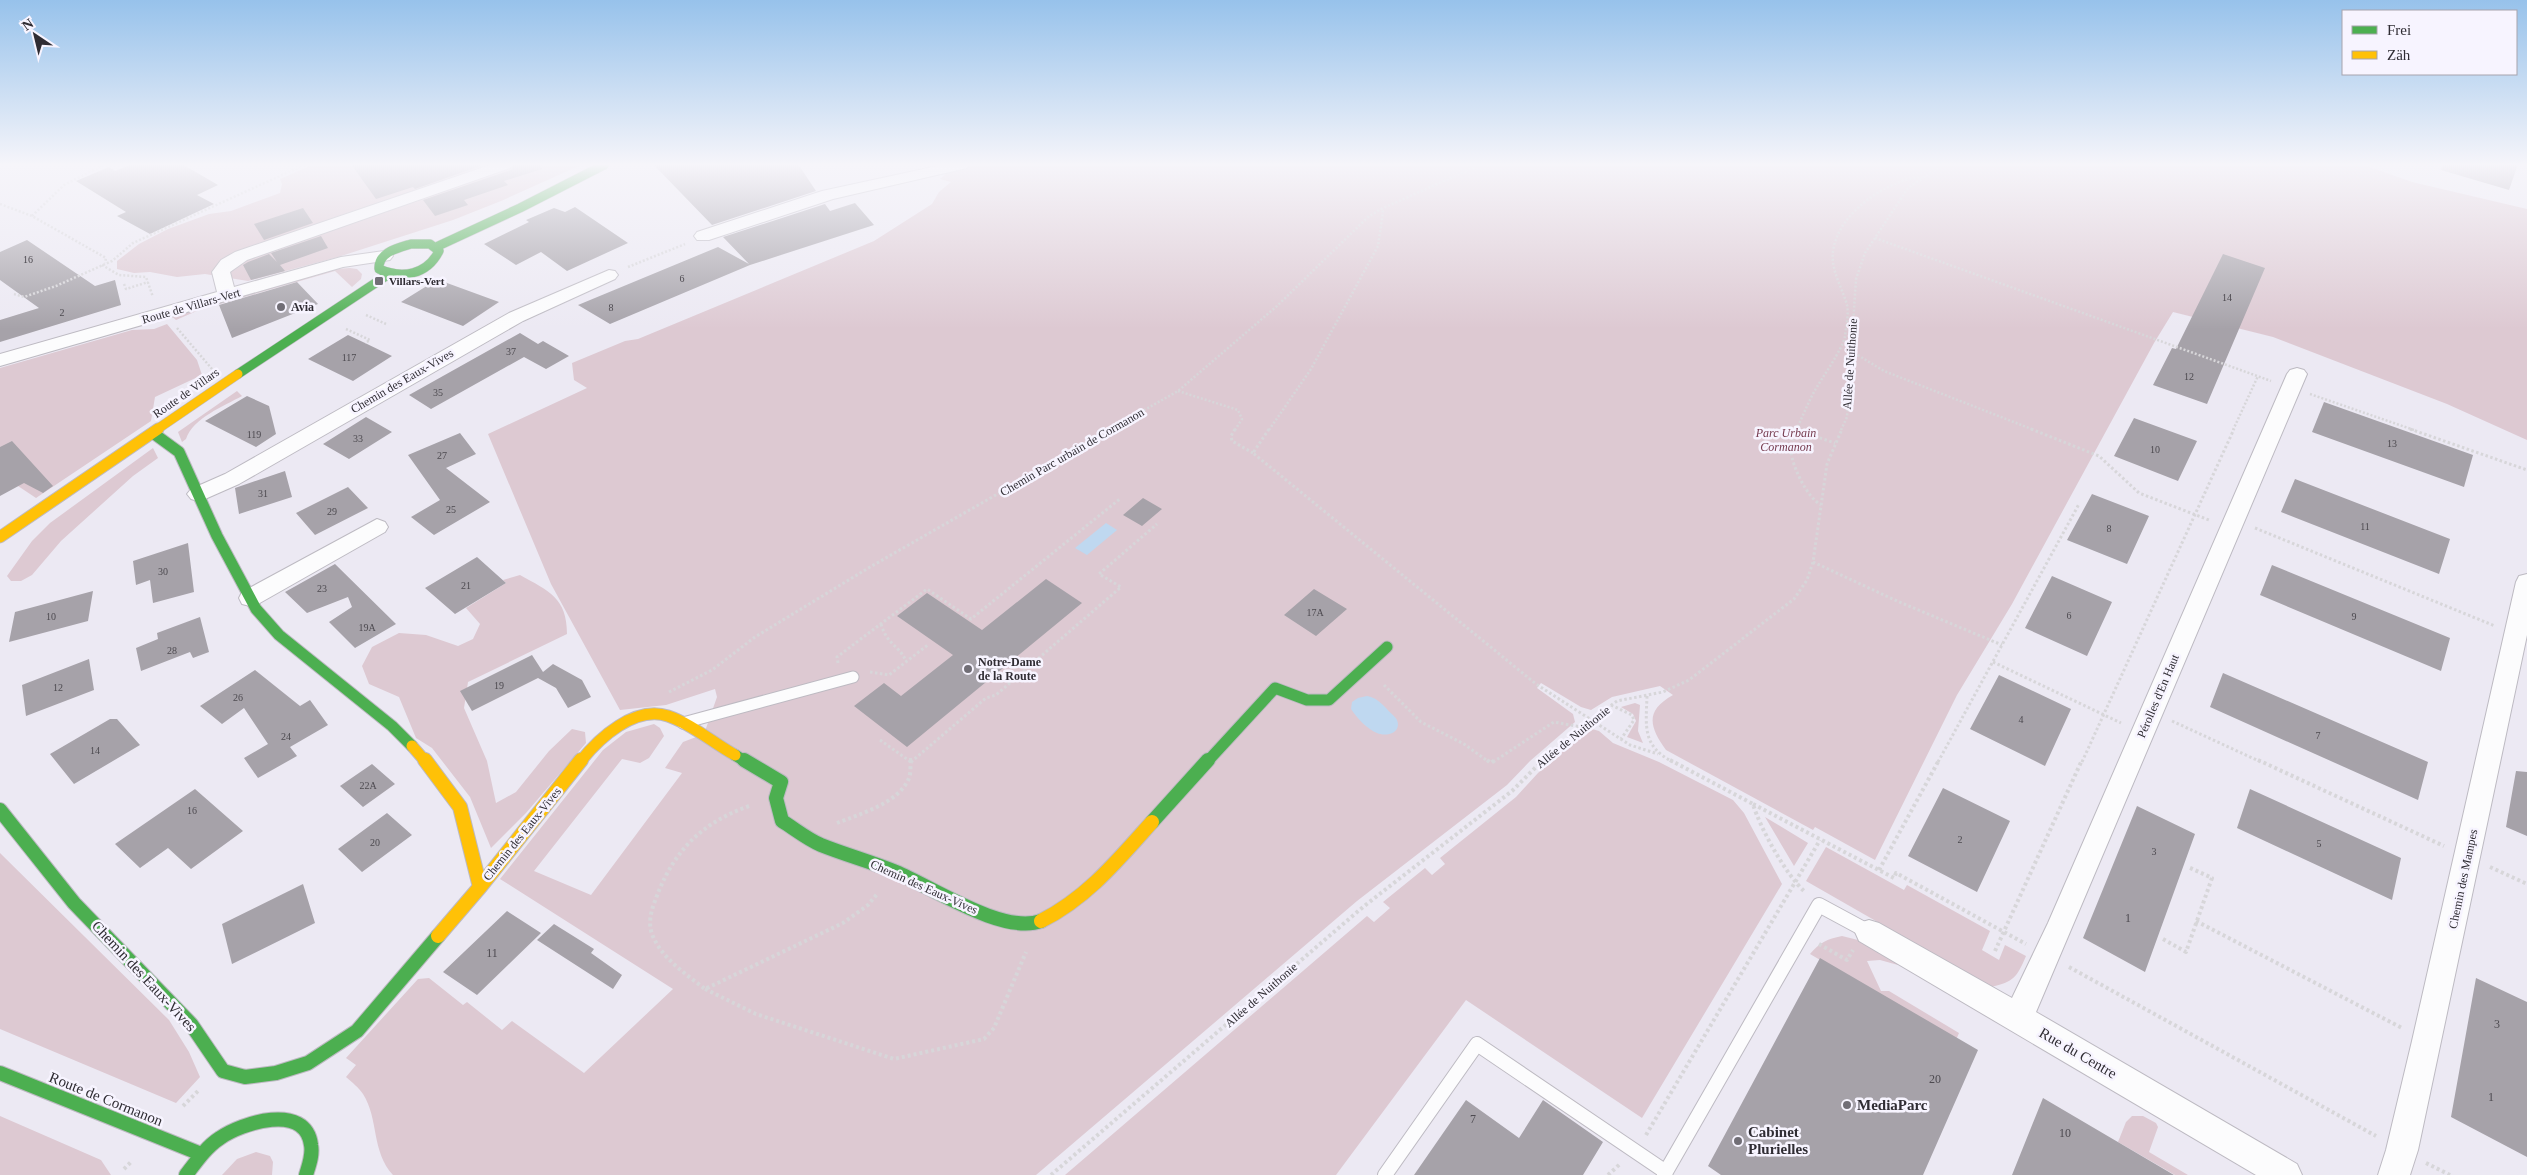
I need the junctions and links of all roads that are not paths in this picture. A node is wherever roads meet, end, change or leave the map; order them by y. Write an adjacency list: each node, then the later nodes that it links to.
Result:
1 (344, 220): 9 (street)
2 (495, 220): 5 (street)
3 (752, 220): 4 (street)
4 (703, 236)
5 (436, 247): 6 (street); 7 (street)
6 (384, 256): 7 (street); 9 (street, Route de Villars-Vert)
7 (389, 274): 12 (street, Route de Villars)
8 (609, 275): 13 (street, Chemin des Eaux-Vives)
9 (227, 295): 10 (street, Route de Villars-Vert)
10 (0, 360)
11 (2294, 381): 24 (street, Pérolles d'En Haut)
12 (153, 433): 13 (street, Chemin des Eaux-Vives); 15 (street, Route de Villars)
13 (198, 494): 17 (street, Chemin des Eaux-Vives)
14 (377, 527): 17 (street)
15 (0, 537)
16 (2527, 582): 32 (street, Chemin des Mampes)
17 (250, 598): 22 (street, Chemin des Eaux-Vives)
18 (1387, 647): 20 (street, Chemin des Eaux-Vives)
19 (853, 677): 20 (lane)
20 (680, 723): 22 (street, Chemin des Eaux-Vives)
21 (0, 810): 22 (street, Chemin des Eaux-Vives)
22 (480, 886)
23 (1866, 931): 24 (street, Rue du Centre); 27 (lane)
24 (2020, 1019): 31 (street, Rue du Centre)
25 (0, 1073): 26 (street, Route de Cormanon)
26 (201, 1154): 28 (street); 29 (street)
27 (1665, 1173): 30 (lane)
28 (186, 1175)
29 (306, 1175)
30 (1385, 1175)
31 (2286, 1175)
32 (2394, 1175)

